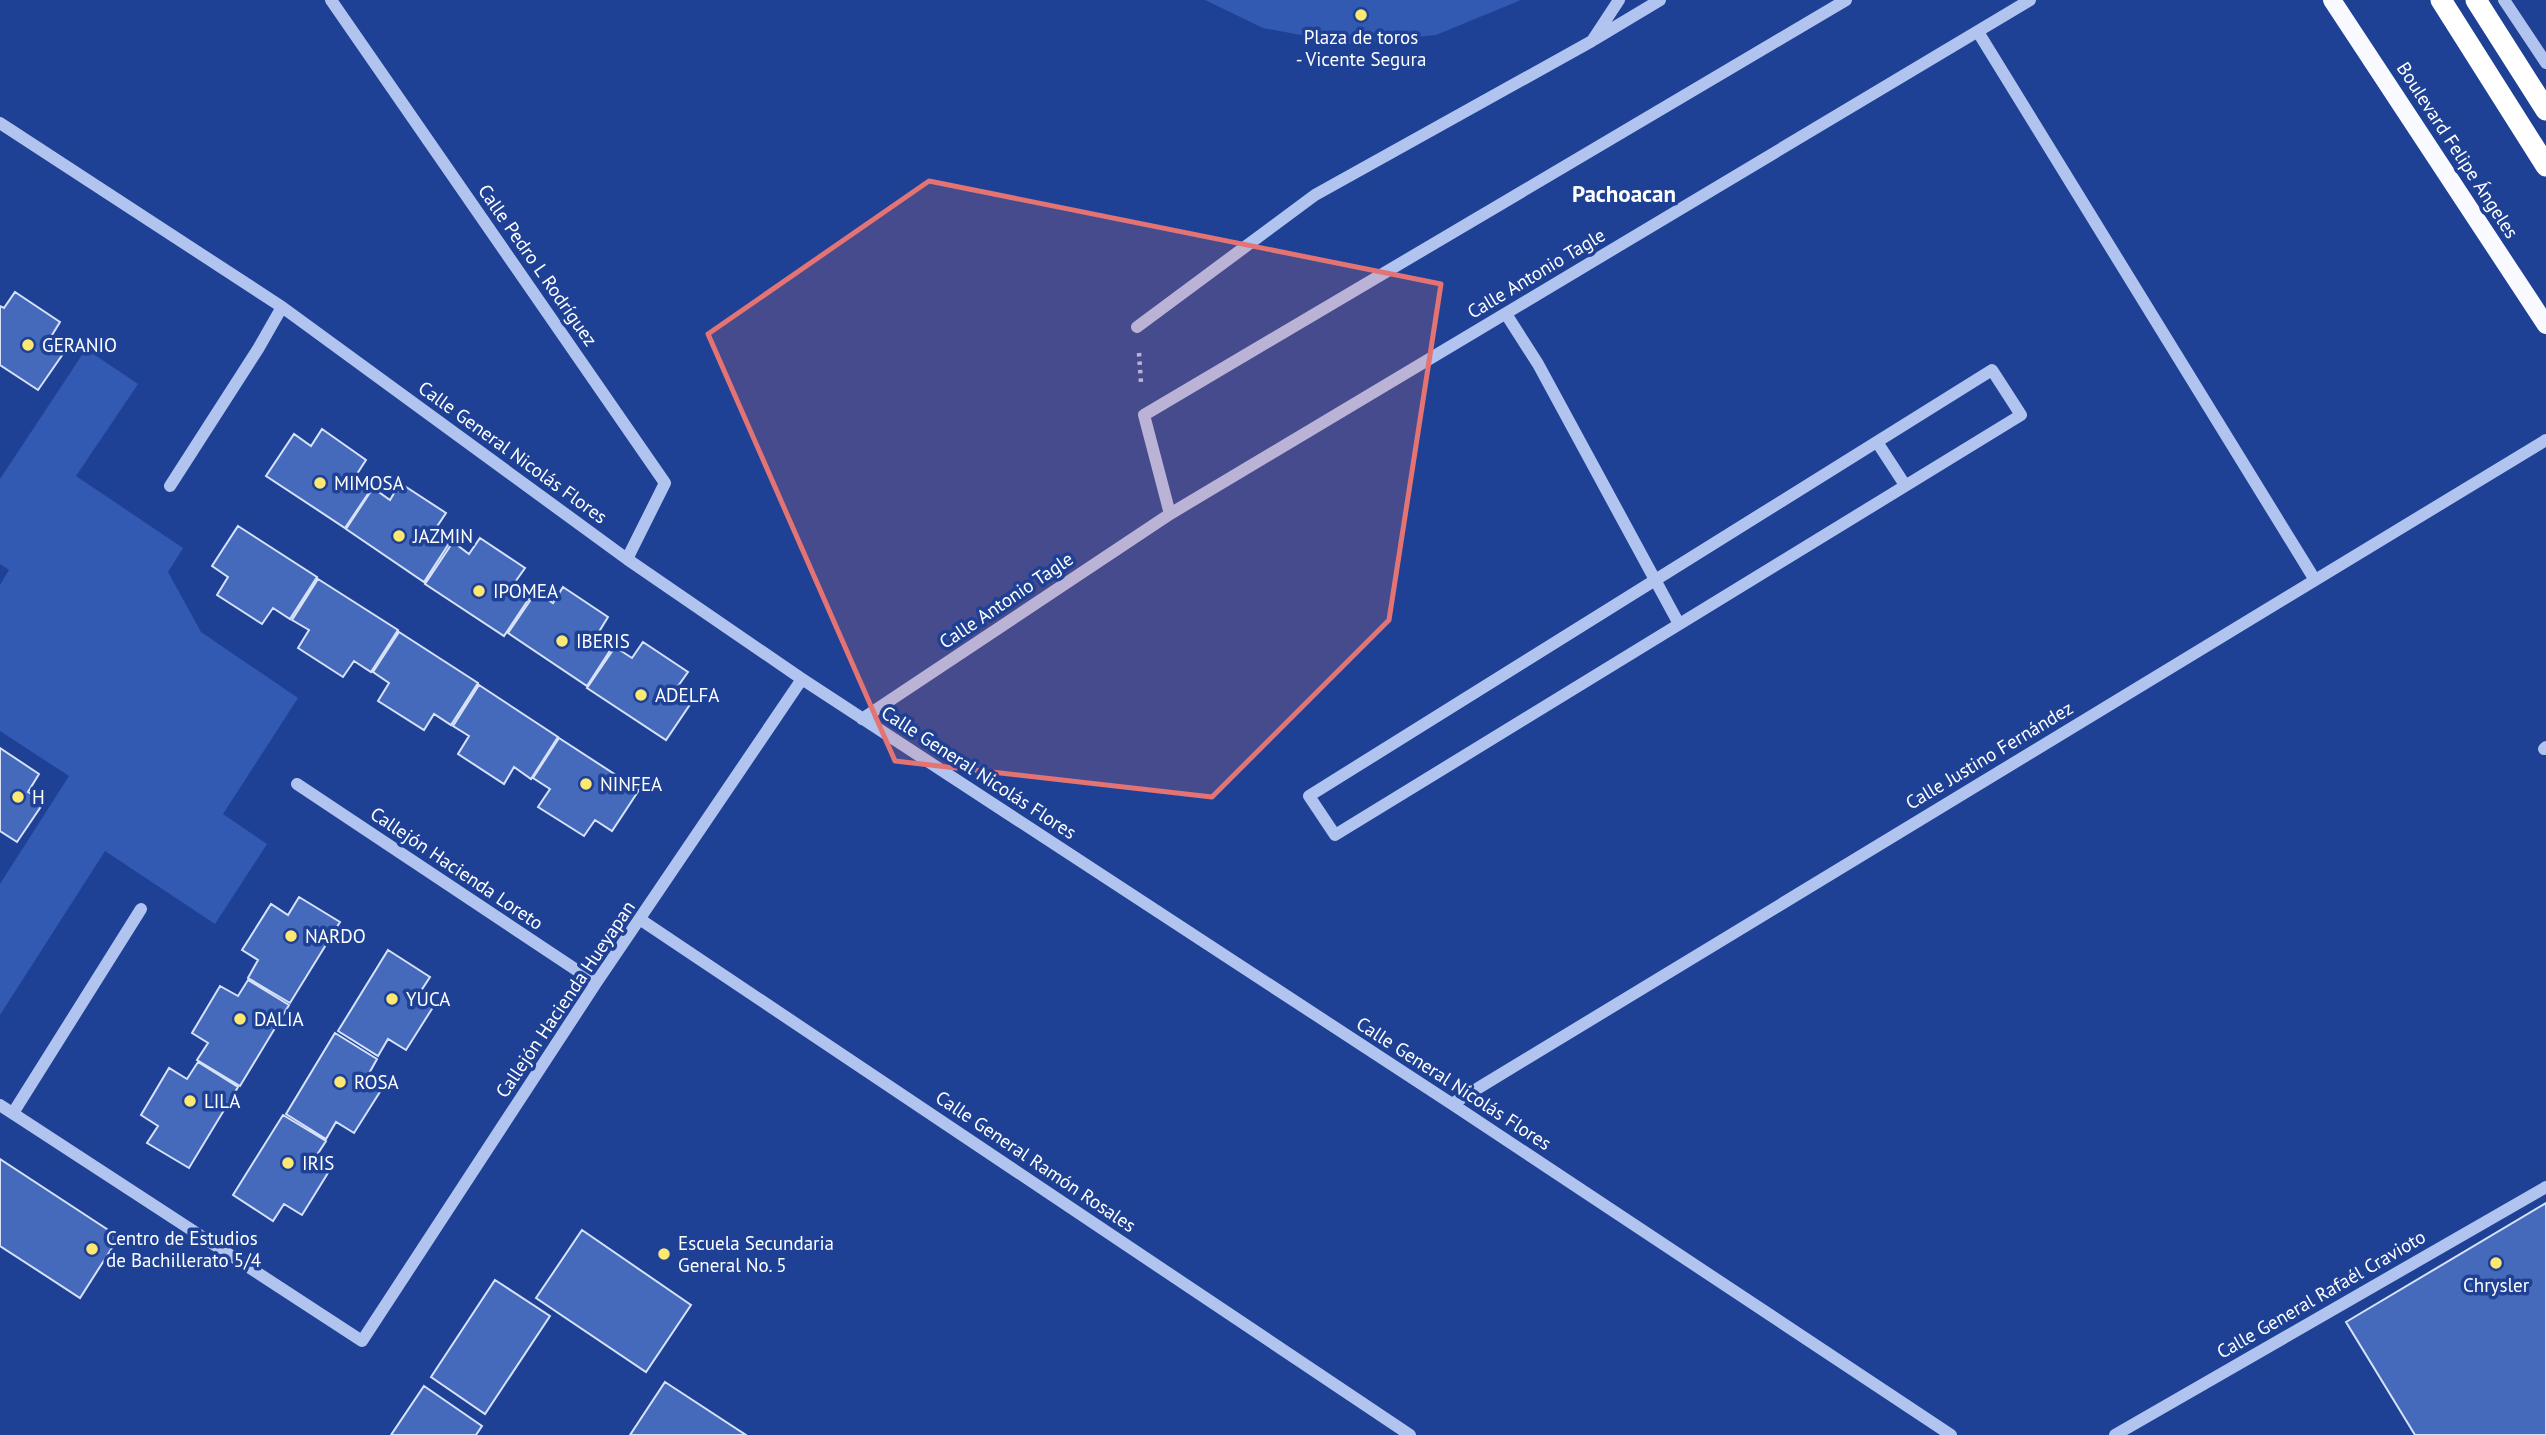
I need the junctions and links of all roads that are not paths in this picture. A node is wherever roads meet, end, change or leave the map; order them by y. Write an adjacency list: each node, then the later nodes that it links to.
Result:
1 (331, 0): 25 (street, Calle Pedro L Rodríguez)
2 (1619, 0): 11 (street)
3 (1660, 0): 11 (street)
4 (1846, 0): 24 (street)
5 (2030, 0): 10 (street, Calle Antonio Tagle)
6 (2332, 0): 18 (main road, Boulevard Felipe Ángeles)
7 (2441, 0): 15 (highway)
8 (2476, 0): 13 (highway)
9 (2504, 0): 12 (street)
10 (1978, 32): 17 (street, Calle Antonio Tagle); 26 (street)
11 (1592, 41): 19 (street)
12 (2546, 62)
13 (2546, 110)
14 (0, 123): 16 (street, Calle General Nicolás Flores)
15 (2546, 166)
16 (282, 307): 23 (street); 25 (street, Calle General Nicolás Flores)
17 (1506, 314): 24 (street, Calle Antonio Tagle); 27 (street)
18 (2546, 325)
19 (1137, 327)
20 (2546, 440): 26 (street, Calle Justino Fernández)
21 (1877, 442): 22 (street); 22 (street); 27 (street)
22 (1905, 485): 28 (street)
23 (170, 486)
24 (1170, 514): 30 (street, Calle Antonio Tagle)
25 (627, 559): 29 (street, Calle General Nicolás Flores)
26 (2315, 580): 35 (street, Calle Justino Fernández)
27 (1655, 581): 28 (street); 28 (street)
28 (1679, 624)
29 (802, 679): 30 (street, Calle General Nicolás Flores); 33 (street, Callejón Hacienda Hueyapan)
30 (862, 719): 35 (street, Calle General Nicolás Flores)
31 (297, 784): 34 (street, Callejón Hacienda Loreto)
32 (141, 909): 37 (street)
33 (641, 920): 34 (street, Callejón Hacienda Hueyapan); 39 (street, Calle General Ramón Rosales)
34 (596, 983): 37 (street, Callejón Hacienda Hueyapan)
35 (1451, 1104): 40 (street, Calle General Nicolás Flores)
36 (0, 1105): 37 (street)
37 (13, 1114)
38 (2546, 1186): 41 (street, Calle General Rafaél Cravioto)
39 (1409, 1435)
40 (1951, 1435)
41 (2115, 1435)

